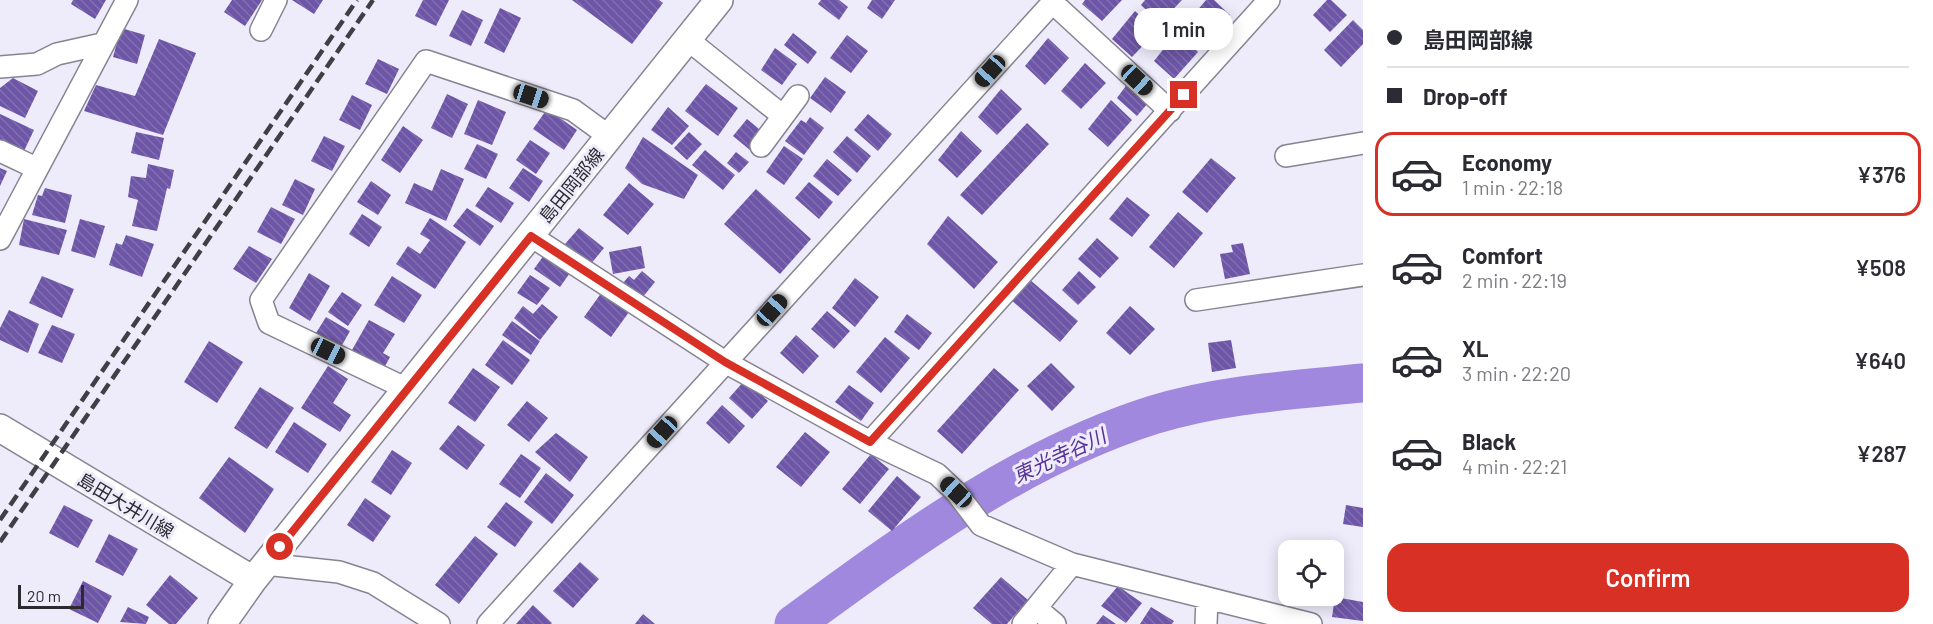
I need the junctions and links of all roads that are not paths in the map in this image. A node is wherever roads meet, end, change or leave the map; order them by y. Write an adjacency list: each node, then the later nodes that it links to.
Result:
1 (127, 0): 8 (street)
2 (276, 0): 6 (street)
3 (719, 0): 7 (main road, 島田岡部線)
4 (1269, 0): 11 (street)
5 (1054, 1): 11 (street); 23 (street)
6 (261, 30)
7 (687, 39): 12 (street); 13 (main road, 島田岡部線)
8 (102, 44): 9 (street); 18 (street)
9 (0, 67)
10 (798, 96): 12 (street)
11 (1170, 111): 26 (street)
12 (783, 116): 15 (street)
13 (610, 137): 19 (main road, 島田岡部線); 24 (street)
14 (1363, 143): 17 (street)
15 (761, 146)
16 (0, 151): 18 (street)
17 (1286, 156)
18 (36, 168): 20 (street)
19 (531, 236): 23 (street); 24 (main road, 島田岡部線)
20 (0, 239)
21 (1363, 275): 22 (street)
22 (1196, 300)
23 (725, 362): 26 (street); 33 (street)
24 (407, 388): 28 (main road, 島田岡部線)
25 (0, 428): 28 (main road, 島田大井川線)
26 (870, 442): 27 (street)
27 (1072, 564): 29 (street); 30 (street)
28 (259, 572): 31 (main road, 島田岡部線); 32 (street)
29 (1207, 598): 36 (street); 37 (street)
30 (1036, 608): 34 (street); 35 (street)
31 (222, 624)
32 (439, 624)
33 (488, 624)
34 (1023, 624)
35 (1055, 624)
36 (1206, 624)
37 (1311, 624)

